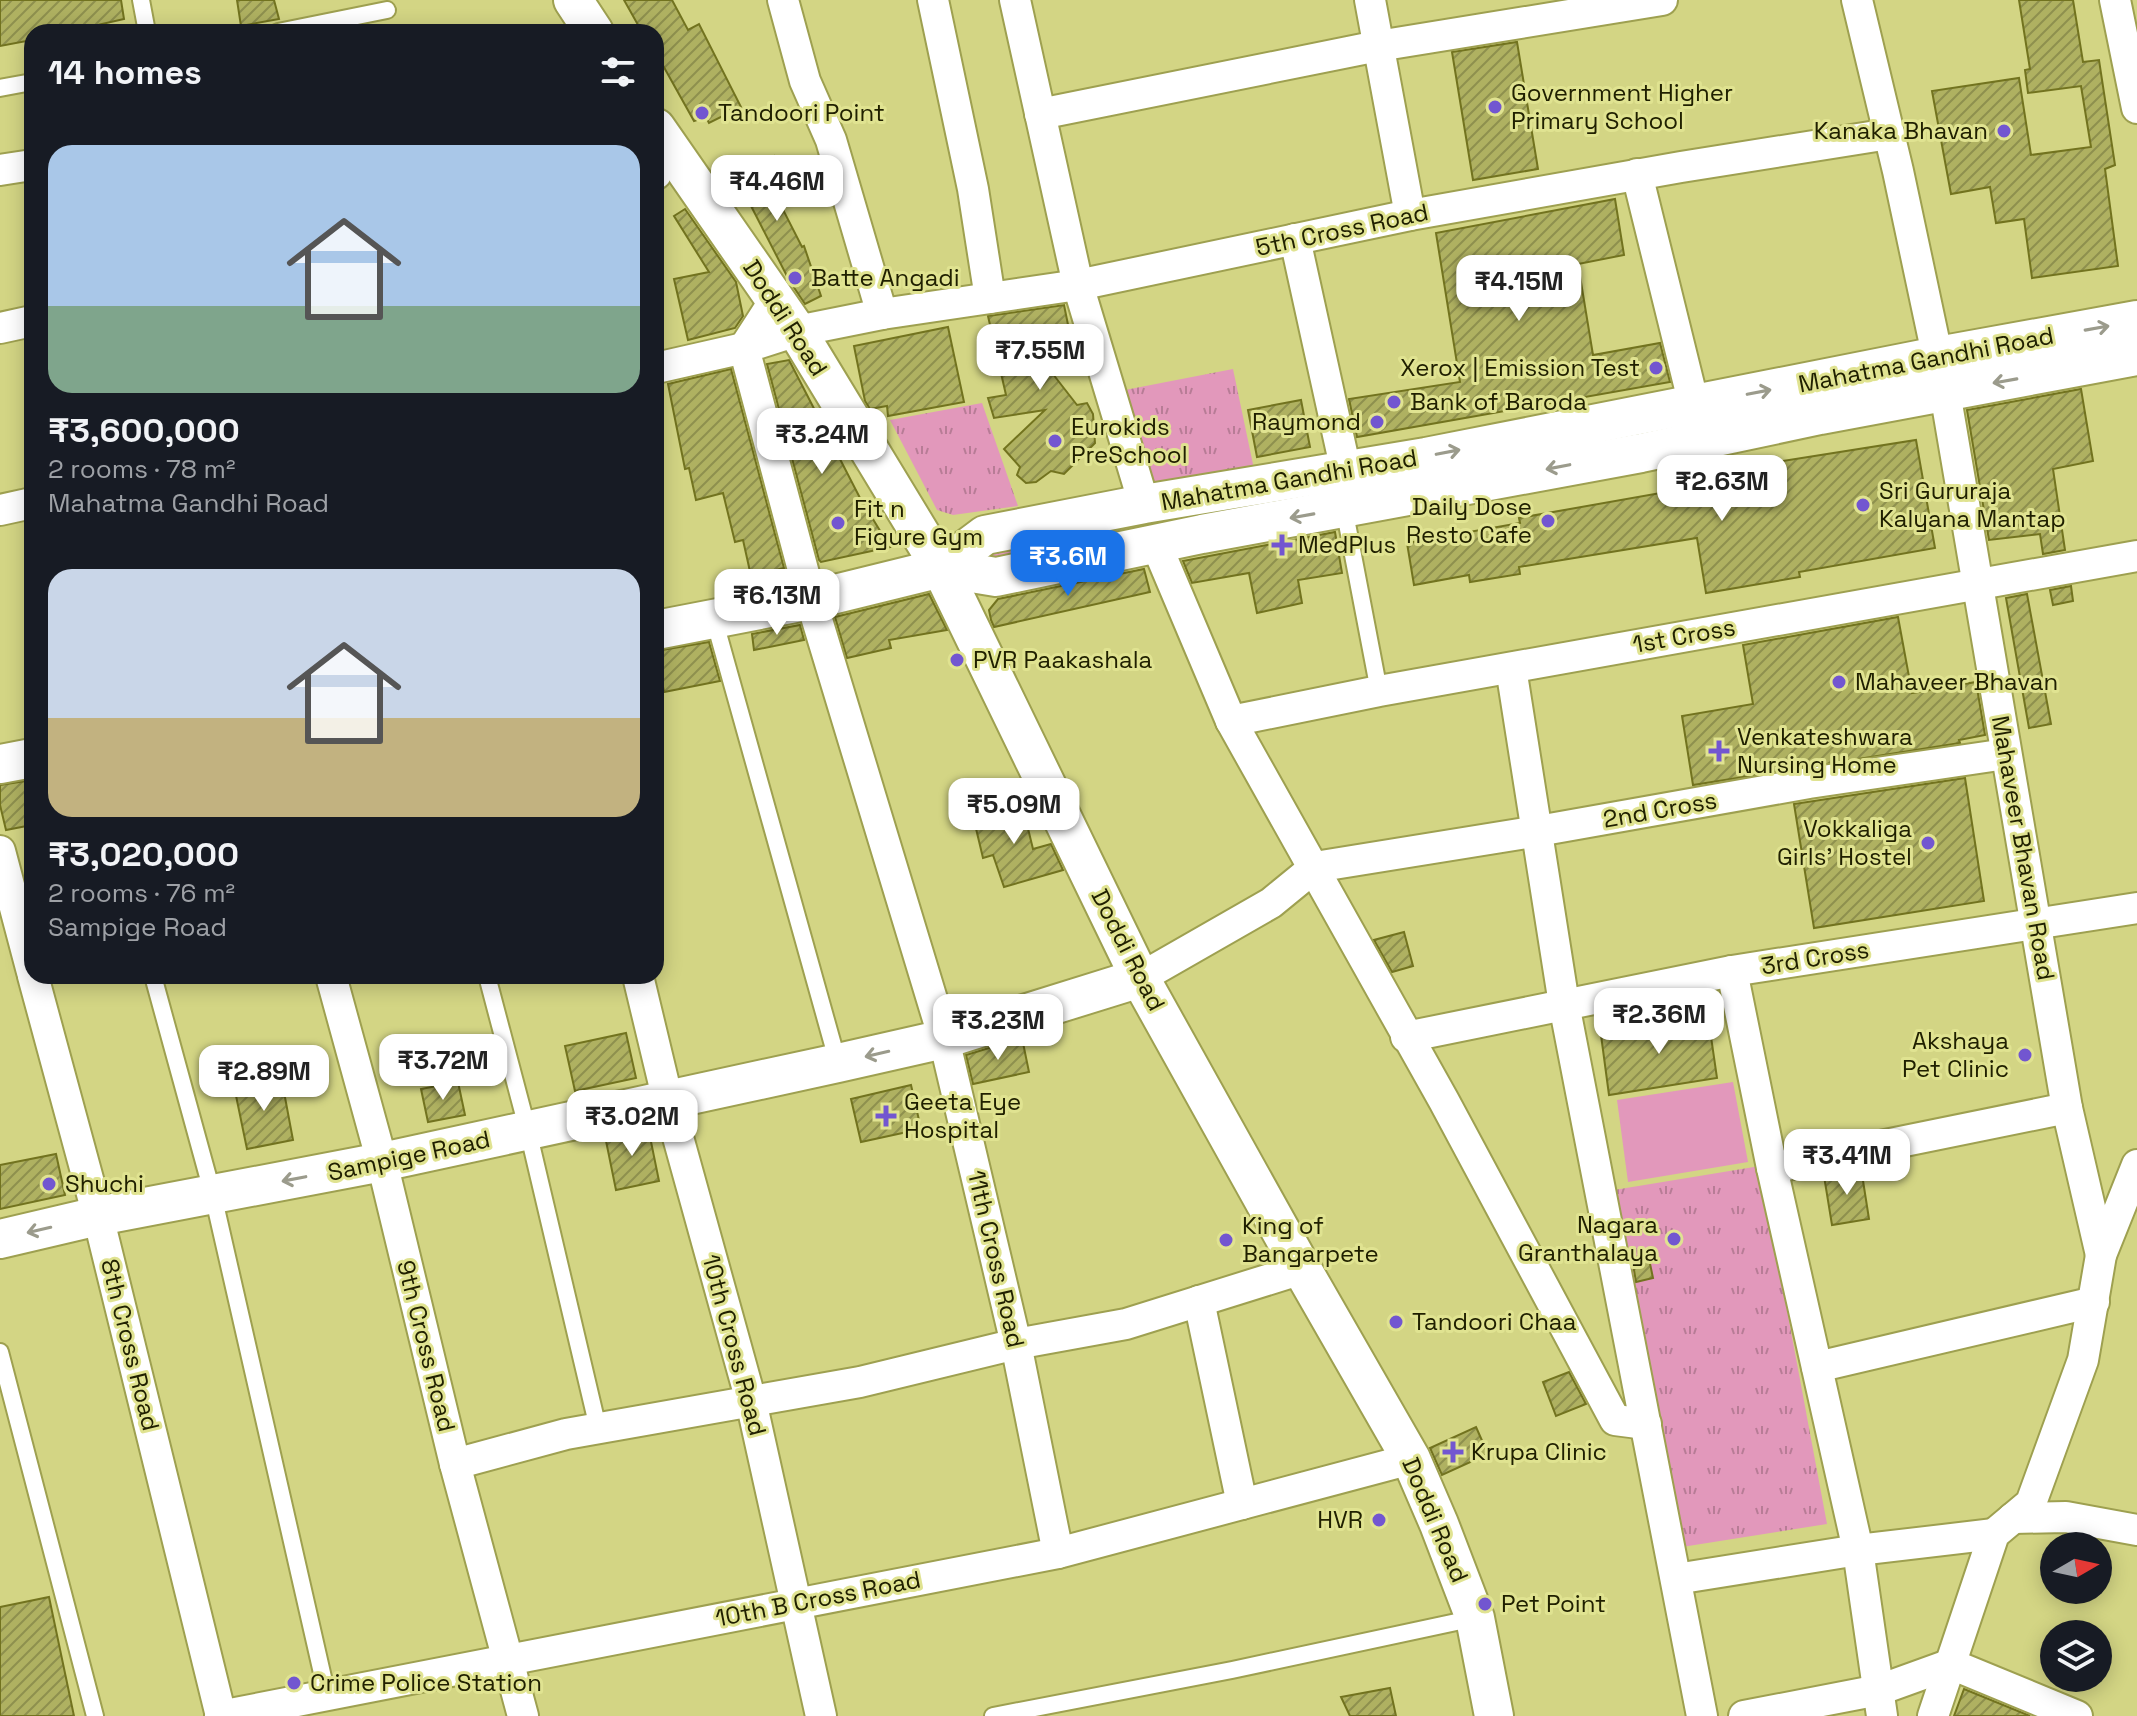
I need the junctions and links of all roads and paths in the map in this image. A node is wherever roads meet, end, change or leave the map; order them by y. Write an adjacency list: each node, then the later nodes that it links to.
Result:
1 (141, 0): 11 (lane)
2 (573, 0): 13 (street)
3 (783, 0): 29 (street)
4 (933, 0): 27 (street)
5 (1015, 0): 18 (street)
6 (1370, 0): 14 (street)
7 (1662, 0): 14 (street)
8 (1857, 0): 19 (street, Mahaveer Bhavan Road)
9 (2115, 0): 17 (street)
10 (387, 10): 12 (lane)
11 (146, 24)
12 (318, 24)
13 (589, 24)
14 (1378, 46): 18 (street); 24 (street)
15 (24, 84): 16 (lane)
16 (0, 88)
17 (2137, 108)
18 (1040, 114): 26 (street)
19 (1889, 134): 23 (street, 5th Cross Road); 37 (street, Mahaveer Bhavan Road)
20 (664, 155): 28 (street, Doddi Road)
21 (24, 166): 22 (street)
22 (0, 170)
23 (1637, 174): 24 (street, 5th Cross Road); 38 (street)
24 (1410, 215): 25 (street, 5th Cross Road)
25 (1295, 239): 26 (street, 5th Cross Road); 40 (street)
26 (1078, 285): 27 (street, 5th Cross Road); 41 (street)
27 (990, 298): 29 (street, 5th Cross Road)
28 (775, 300): 33 (street, Doddi Road); 34 (street)
29 (882, 314): 33 (street, 5th Cross Road)
30 (2137, 320): 37 (street, Mahatma Gandhi Road, one-way to 30)
31 (24, 323): 32 (street)
32 (0, 328)
33 (797, 331): 34 (street, 5th Cross Road); 45 (street, Doddi Road)
34 (744, 348): 36 (street, 5th Cross Road); 47 (street, 11th Cross Road)
35 (2137, 356): 37 (street, Mahatma Gandhi Road, one-way to 37)
36 (664, 366)
37 (1942, 374): 38 (street, Mahatma Gandhi Road, one-way to 37); 39 (street, Mahatma Gandhi Road); 46 (street, Mahaveer Bhavan Road)
38 (1694, 405): 39 (street, Mahatma Gandhi Road)
39 (1598, 441): 40 (street, Mahatma Gandhi Road, one-way to 39); 42 (street, Mahatma Gandhi Road, one-way to 42)
40 (1346, 471): 41 (street, Mahatma Gandhi Road)
41 (1144, 504): 43 (street); 45 (street, Mahatma Gandhi Road)
42 (1344, 508): 43 (street, Mahatma Gandhi Road, one-way to 43); 51 (lane)
43 (1156, 544): 45 (street, Mahatma Gandhi Road); 52 (street)
44 (2137, 556): 46 (street, 1st Cross)
45 (941, 568): 47 (street); 63 (street, Doddi Road)
46 (1978, 583): 50 (street, 1st Cross); 53 (street, Mahaveer Bhavan Road)
47 (811, 600): 48 (street); 71 (street, 11th Cross Road)
48 (714, 617): 49 (street); 72 (lane)
49 (664, 628)
50 (1511, 668): 51 (street, 1st Cross); 56 (street)
51 (1379, 691): 52 (street, 1st Cross)
52 (1231, 721): 58 (street)
53 (2006, 754): 56 (street, 2nd Cross); 60 (street, Mahaveer Bhavan Road)
54 (24, 760): 55 (street)
55 (0, 764)
56 (1538, 831): 58 (street, 2nd Cross); 69 (street)
57 (0, 851): 61 (street, 8th Cross Road)
58 (1315, 867): 63 (street); 70 (street)
59 (2137, 908): 60 (street, 3rd Cross)
60 (2036, 925): 62 (street, 3rd Cross); 74 (street, Mahaveer Bhavan Road)
61 (24, 943)
62 (1732, 971): 69 (street, 3rd Cross); 78 (street)
63 (1140, 978): 71 (street, Sampige Road); 83 (street, Doddi Road)
64 (35, 984): 80 (street, 8th Cross Road)
65 (155, 984): 79 (lane)
66 (333, 984): 76 (street, 9th Cross Road)
67 (489, 984): 75 (lane)
68 (640, 984): 73 (street, 10th Cross Road)
69 (1564, 1004): 70 (street, 3rd Cross); 90 (street)
70 (1406, 1037): 90 (street)
71 (944, 1039): 72 (street, Sampige Road, one-way to 72); 86 (street, 11th Cross Road)
72 (838, 1063): 73 (street, Sampige Road)
73 (668, 1101): 75 (street, Sampige Road); 89 (street, 10th Cross Road)
74 (2067, 1108): 78 (street); 82 (street, Mahaveer Bhavan Road)
75 (528, 1131): 76 (street, Sampige Road); 91 (lane)
76 (382, 1162): 79 (street, Sampige Road, one-way to 79); 93 (street, 9th Cross Road)
77 (2137, 1165): 82 (street)
78 (1772, 1168): 88 (street)
79 (213, 1195): 80 (street, Sampige Road); 104 (lane)
80 (98, 1216): 81 (street, Sampige Road, one-way to 81); 107 (street, 8th Cross Road)
81 (0, 1239)
82 (2101, 1255): 85 (street)
83 (1302, 1269): 84 (street); 92 (street, Doddi Road)
84 (1199, 1301): 86 (street); 94 (street)
85 (2094, 1302): 88 (street); 95 (street)
86 (1016, 1344): 89 (street); 98 (street, 11th Cross Road)
87 (0, 1352): 106 (lane)
88 (1817, 1367): 97 (street)
89 (751, 1401): 91 (street); 100 (street, 10th Cross Road)
90 (1646, 1424): 99 (street)
91 (598, 1428): 93 (street)
92 (1411, 1459): 94 (street, 10th B Cross Road); 101 (street, Doddi Road)
93 (455, 1464): 102 (street, 9th Cross Road)
94 (1242, 1504): 98 (street, 10th B Cross Road)
95 (2004, 1526): 96 (street); 97 (street); 103 (street)
96 (2137, 1530)
97 (1858, 1550): 99 (street); 105 (street)
98 (1058, 1553): 100 (street, 10th B Cross Road)
99 (1676, 1579): 112 (street)
100 (797, 1603): 102 (street, 10th B Cross Road); 109 (street, 10th Cross Road)
101 (1475, 1618): 110 (lane); 111 (street, Doddi Road)
102 (508, 1659): 104 (street, 10th B Cross Road); 108 (street, 9th Cross Road)
103 (1951, 1664): 105 (street); 114 (street); 115 (street)
104 (327, 1695): 107 (street, 10th B Cross Road)
105 (1880, 1703): 113 (street)
106 (95, 1716)
107 (220, 1716)
108 (523, 1716)
109 (821, 1716)
110 (993, 1716)
111 (1494, 1716)
112 (1702, 1716)
113 (1744, 1716)
114 (1933, 1716)
115 (2077, 1716)

